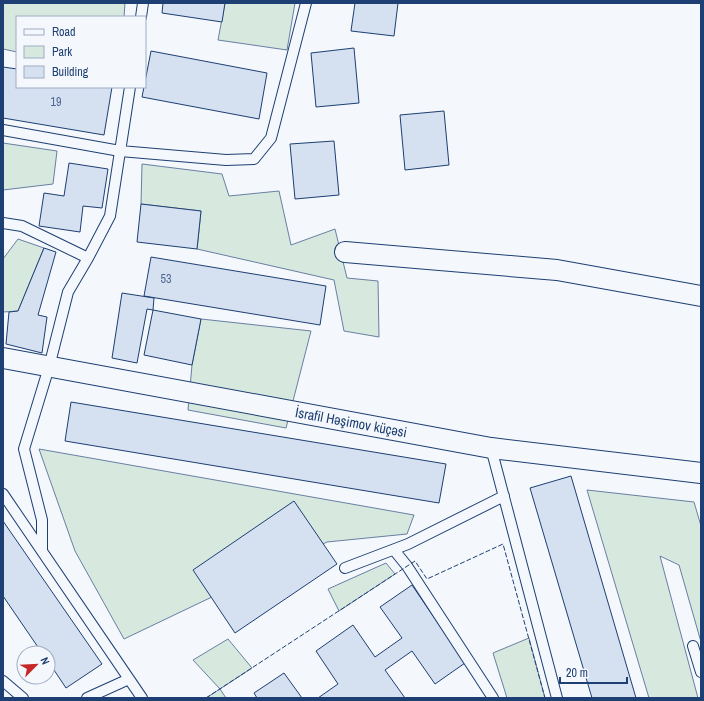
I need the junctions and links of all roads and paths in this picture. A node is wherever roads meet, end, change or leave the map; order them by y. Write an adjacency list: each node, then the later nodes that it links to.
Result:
1 (143, 3): 3 (lane)
2 (306, 3): 6 (lane)
3 (141, 16)
4 (130, 88): 6 (lane)
5 (3, 130): 6 (lane)
6 (120, 151): 9 (lane)
7 (3, 223): 9 (lane)
8 (345, 252): 10 (street)
9 (88, 258): 12 (lane)
10 (701, 296)
11 (3, 358): 12 (street, İsrafil Həşimov küçəsi)
12 (49, 367): 13 (street, İsrafil Həşimov küçəsi); 18 (lane)
13 (491, 448): 14 (street, İsrafil Həşimov küçəsi); 16 (lane)
14 (701, 473)
15 (3, 494): 18 (lane)
16 (504, 496): 17 (lane); 28 (lane)
17 (394, 550): 19 (lane); 27 (lane)
18 (42, 551): 22 (lane)
19 (345, 568)
20 (693, 646): 21 (lane)
21 (701, 672)
22 (129, 678): 25 (lane); 26 (lane)
23 (3, 681): 24 (lane)
24 (23, 698)
25 (87, 698)
26 (142, 698)
27 (493, 698)
28 (557, 698)

